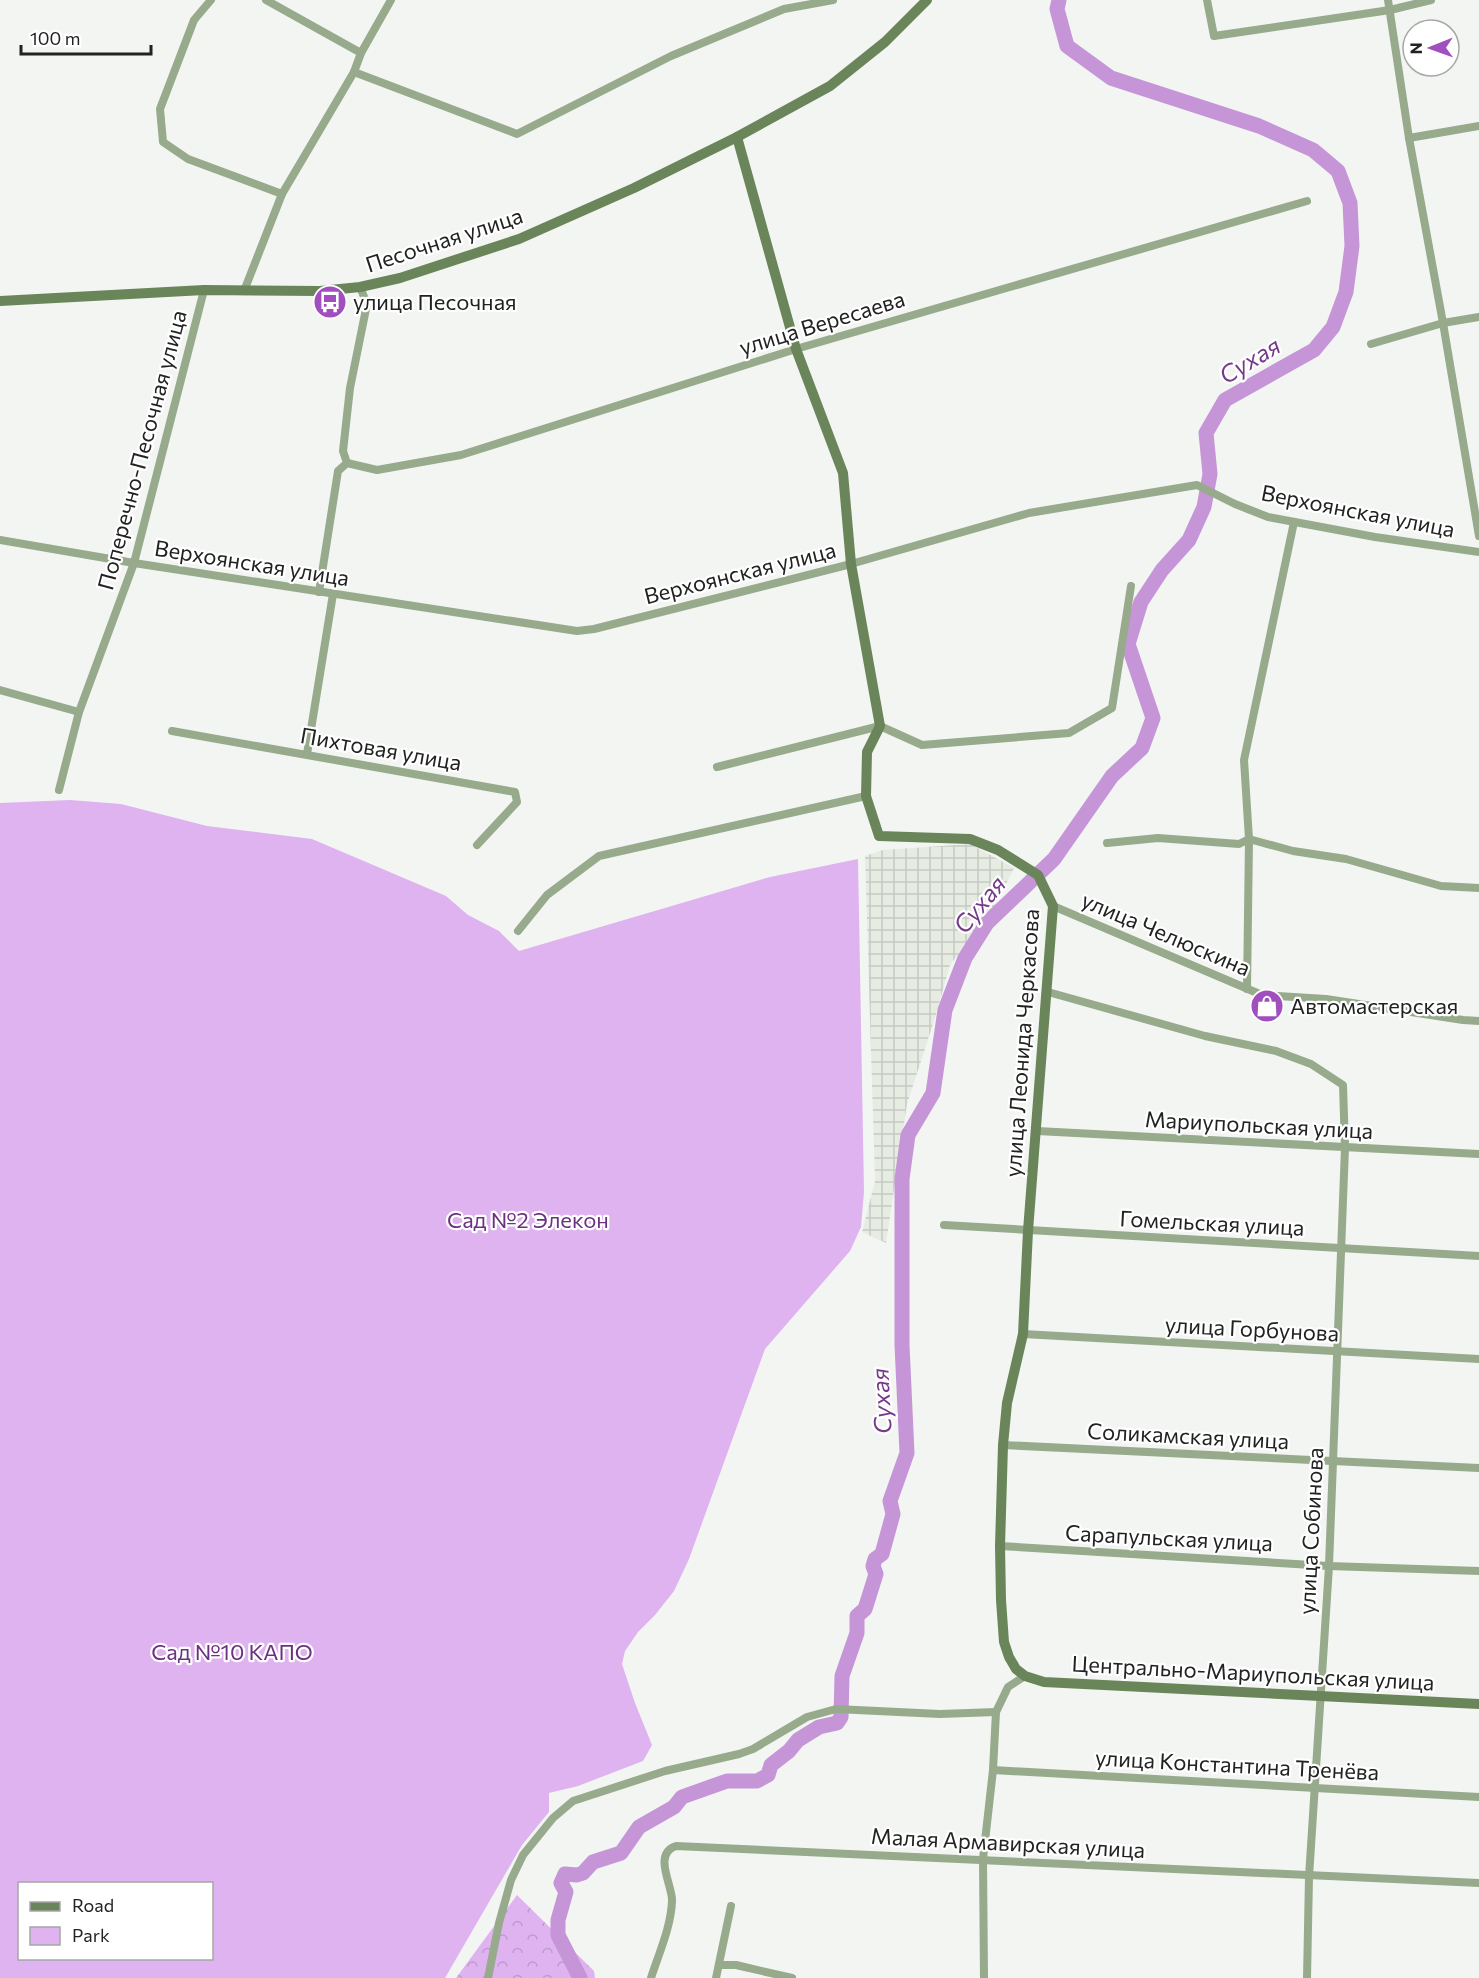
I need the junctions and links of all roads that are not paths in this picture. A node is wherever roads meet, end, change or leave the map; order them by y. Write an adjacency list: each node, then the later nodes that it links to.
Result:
1 (211, 0): 15 (street)
2 (266, 0): 10 (street)
3 (390, 0): 10 (street)
4 (833, 0): 11 (street)
5 (927, 0): 13 (street, Песочная улица)
6 (1207, 0): 9 (street)
7 (1388, 0): 9 (street)
8 (1431, 0): 9 (street)
9 (1390, 10): 14 (street)
10 (361, 53): 11 (street)
11 (354, 72): 15 (street)
12 (1479, 126): 14 (street)
13 (736, 137): 17 (street, Песочная улица); 24 (street)
14 (1409, 138): 22 (street)
15 (282, 194): 19 (street)
16 (1307, 201): 24 (street, улица Вересаева)
17 (360, 287): 19 (street, Песочная улица); 25 (street)
18 (204, 290): 19 (street, Песочная улица); 20 (street, Песочная улица); 30 (street, Поперечно-Песочная улица)
19 (244, 291)
20 (0, 301)
21 (1479, 317): 22 (street)
22 (1443, 323): 23 (street); 27 (street)
23 (1371, 344)
24 (796, 349): 25 (street, улица Вересаева); 31 (street)
25 (347, 463): 33 (street)
26 (1294, 522): 29 (street, Верхоянская улица); 31 (street, Верхоянская улица); 43 (street)
27 (1479, 536)
28 (0, 540): 30 (street, Верхоянская улица)
29 (1479, 552)
30 (134, 563): 33 (street, Верхоянская улица); 36 (street, Поперечно-Песочная улица)
31 (851, 564): 34 (street, Верхоянская улица); 37 (street)
32 (1131, 585): 37 (street)
33 (319, 592): 34 (street, Верхоянская улица)
34 (333, 594): 39 (street)
35 (0, 690): 36 (street)
36 (79, 711): 41 (street, Поперечно-Песочная улица)
37 (880, 726): 40 (street); 42 (street, улица Леонида Черкасова)
38 (172, 730): 39 (street, Пихтовая улица)
39 (307, 753): 45 (street, Пихтовая улица)
40 (717, 767)
41 (59, 790)
42 (866, 796): 47 (street, улица Леонида Черкасова); 48 (street)
43 (1249, 839): 44 (street); 46 (street); 49 (street)
44 (1107, 843)
45 (477, 845)
46 (1479, 888)
47 (1053, 906): 49 (street, улица Челюскина); 50 (street, улица Леонида Черкасова)
48 (518, 931)
49 (1247, 988): 51 (street, улица Челюскина)
50 (1048, 992): 52 (street, улица Леонида Черкасова); 53 (street, улица Собинова)
51 (1479, 1021)
52 (1037, 1131): 53 (street, Мариупольская улица); 56 (street, улица Леонида Черкасова)
53 (1345, 1148): 54 (street, Мариупольская улица); 57 (street, улица Собинова)
54 (1479, 1154)
55 (944, 1225): 56 (street, Гомельская улица)
56 (1028, 1231): 57 (street, Гомельская улица); 59 (street, улица Леонида Черкасова)
57 (1341, 1248): 58 (street, Гомельская улица); 60 (street, улица Собинова)
58 (1479, 1256)
59 (1023, 1334): 60 (street, улица Горбунова); 62 (street, улица Леонида Черкасова)
60 (1337, 1351): 61 (street, улица Горбунова); 63 (street, улица Собинова)
61 (1479, 1359)
62 (1003, 1444): 63 (street, Соликамская улица); 65 (street, улица Леонида Черкасова)
63 (1333, 1461): 64 (street, Соликамская улица); 66 (street, улица Собинова)
64 (1479, 1468)
65 (1000, 1546): 66 (street, Сарапульская улица); 68 (street, улица Леонида Черкасова)
66 (1329, 1566): 67 (street, Сарапульская улица); 69 (street, улица Собинова)
67 (1479, 1571)
68 (1025, 1676): 69 (street, Центрально-Мариупольская улица); 71 (street)
69 (1320, 1696): 70 (street, Центрально-Мариупольская улица); 73 (street, улица Собинова)
70 (1479, 1704)
71 (996, 1712): 72 (street); 80 (street)
72 (993, 1770): 73 (street, улица Константина Тренёва); 75 (street)
73 (1314, 1787): 74 (street, улица Константина Тренёва); 76 (street, улица Собинова)
74 (1479, 1797)
75 (983, 1859): 76 (street, Малая Армавирская улица); 81 (street, Малая Армавирская улица); 84 (street)
76 (1309, 1877): 77 (street, Малая Армавирская улица); 85 (street, улица Собинова)
77 (1479, 1883)
78 (731, 1906): 79 (street)
79 (719, 1965): 82 (street); 83 (street)
80 (488, 1978)
81 (651, 1978)
82 (716, 1978)
83 (792, 1978)
84 (984, 1978)
85 (1307, 1978)

